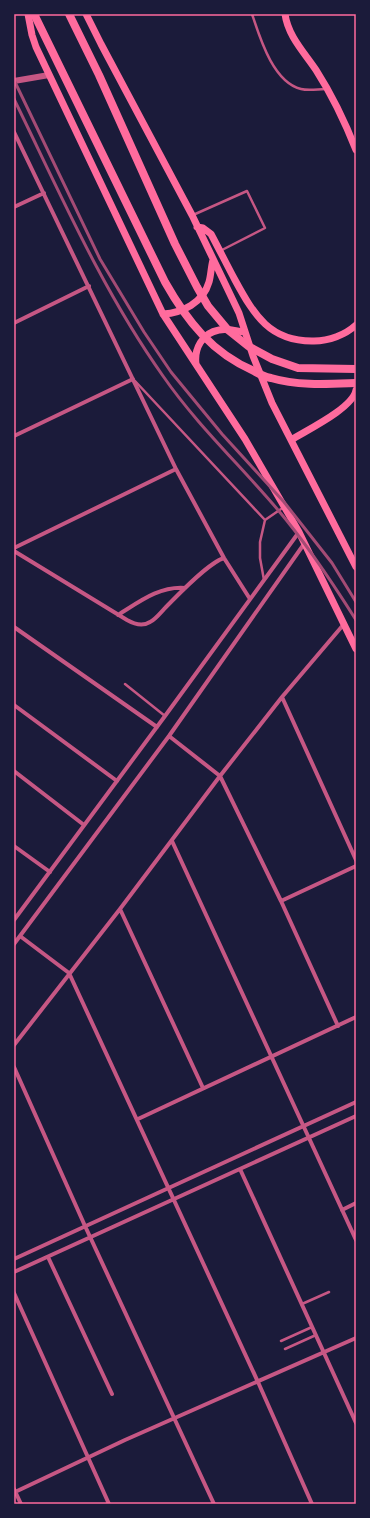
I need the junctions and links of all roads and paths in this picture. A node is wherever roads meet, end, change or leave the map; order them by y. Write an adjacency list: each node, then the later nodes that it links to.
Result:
1 (28, 14): 7 (main road)
2 (34, 14): 26 (highway)
3 (69, 14): 24 (highway)
4 (86, 14): 14 (main road)
5 (252, 14): 9 (lane)
6 (285, 14): 9 (main road)
7 (50, 75): 8 (street); 19 (main road)
8 (14, 81)
9 (327, 88): 11 (main road)
10 (14, 132): 12 (street)
11 (356, 150)
12 (44, 193): 13 (street); 18 (street)
13 (14, 207)
14 (192, 215): 15 (main road); 16 (lane)
15 (197, 226): 16 (main road); 17 (main road)
16 (220, 251): 21 (main road)
17 (213, 260): 19 (main road); 22 (main road)
18 (89, 286): 20 (street); 25 (street)
19 (163, 314): 23 (main road)
20 (14, 323)
21 (356, 325)
22 (244, 332): 23 (main road); 29 (main road)
23 (196, 367): 31 (main road)
24 (356, 369)
25 (133, 379): 28 (street); 30 (street); 32 (lane)
26 (356, 383)
27 (356, 390): 29 (main road)
28 (14, 436)
29 (291, 440): 37 (main road)
30 (176, 469): 35 (street); 36 (street)
31 (284, 506): 32 (lane); 33 (main road)
32 (265, 520): 38 (lane)
33 (299, 532): 34 (main road); 38 (street)
34 (304, 544): 42 (main road); 50 (street)
35 (14, 549): 41 (street)
36 (224, 558): 39 (street); 40 (street)
37 (356, 567)
38 (264, 580): 40 (street)
39 (184, 588): 41 (street); 41 (street)
40 (250, 599): 48 (street)
41 (118, 615)
42 (344, 624): 44 (main road); 46 (street)
43 (14, 627): 49 (street)
44 (356, 649)
45 (125, 684): 48 (lane)
46 (282, 697): 52 (street); 57 (street)
47 (14, 706): 53 (street)
48 (165, 716): 49 (street)
49 (157, 727): 53 (street)
50 (169, 736): 52 (street); 63 (street)
51 (14, 771): 54 (street)
52 (220, 776): 55 (street); 60 (street)
53 (117, 781): 54 (street)
54 (84, 825): 59 (street)
55 (172, 841): 61 (street); 69 (street)
56 (14, 846): 59 (street)
57 (356, 860)
58 (356, 866): 60 (street)
59 (50, 872): 62 (street)
60 (281, 901): 67 (street)
61 (120, 909): 65 (street); 71 (street)
62 (14, 920)
63 (20, 936): 64 (street); 65 (street)
64 (14, 944)
65 (69, 973): 68 (street); 74 (street)
66 (356, 1017): 67 (street)
67 (338, 1026): 69 (street)
68 (14, 1045)
69 (270, 1057): 71 (street); 75 (street)
70 (14, 1067): 82 (street)
71 (203, 1088): 74 (street)
72 (356, 1102): 75 (street)
73 (356, 1116): 76 (street)
74 (138, 1119): 78 (street)
75 (302, 1126): 76 (street); 78 (street)
76 (308, 1138): 77 (street); 81 (street)
77 (240, 1169): 79 (street); 90 (street)
78 (169, 1188): 79 (street); 82 (street)
79 (174, 1199): 83 (street); 97 (street)
80 (356, 1203): 81 (street)
81 (342, 1210): 84 (street)
82 (85, 1226): 83 (street); 86 (street)
83 (90, 1237): 85 (street); 99 (street)
84 (356, 1240)
85 (48, 1257): 87 (street); 98 (street)
86 (14, 1259)
87 (14, 1272)
88 (329, 1292): 90 (lane)
89 (14, 1293): 101 (street)
90 (302, 1304): 91 (street)
91 (312, 1327): 92 (street); 94 (lane)
92 (316, 1335): 95 (lane); 96 (street)
93 (356, 1338): 96 (street)
94 (281, 1341)
95 (285, 1349)
96 (324, 1352): 97 (street); 100 (street)
97 (258, 1382): 99 (street); 106 (street)
98 (112, 1394)
99 (175, 1418): 101 (street); 105 (street)
100 (356, 1423)
101 (88, 1457): 102 (street); 104 (street)
102 (15, 1490): 103 (street)
103 (21, 1504)
104 (110, 1504)
105 (214, 1504)
106 (312, 1504)

